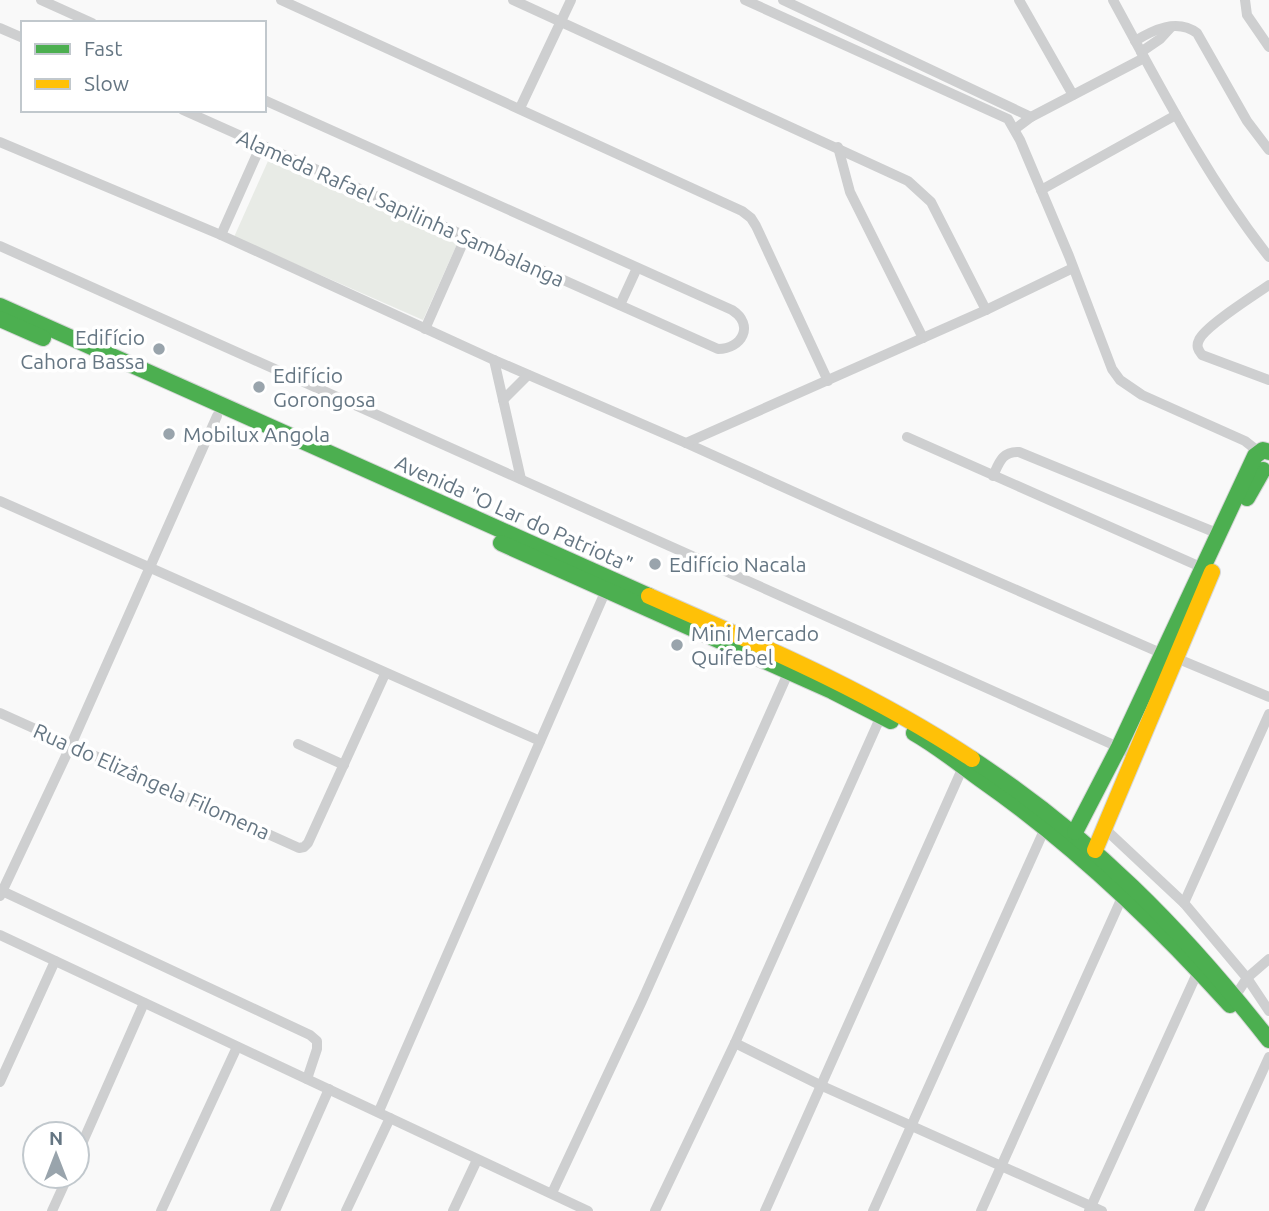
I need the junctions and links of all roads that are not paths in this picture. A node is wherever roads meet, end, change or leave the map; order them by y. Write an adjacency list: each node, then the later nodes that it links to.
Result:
1 (41, 0): 10 (street)
2 (281, 0): 20 (street)
3 (513, 0): 11 (street)
4 (571, 0): 11 (street)
5 (745, 0): 24 (street)
6 (783, 0): 23 (street)
7 (1019, 0): 18 (street)
8 (1113, 0): 15 (street)
9 (1245, 0): 16 (street)
10 (88, 21)
11 (561, 22): 20 (street); 27 (street)
12 (1171, 27): 15 (street); 17 (street); 28 (street)
13 (0, 28): 14 (street)
14 (21, 37)
15 (1135, 41): 17 (street)
16 (1269, 47)
17 (1142, 55): 18 (street); 22 (street)
18 (1073, 95): 23 (street)
19 (266, 101): 34 (street, Alameda Rafael Sapilinha Sambalanga)
20 (520, 108): 46 (street)
21 (187, 112): 26 (street, Alameda Rafael Sapilinha Sambalanga)
22 (1176, 115): 29 (street); 33 (street)
23 (1031, 117): 24 (street)
24 (1015, 129): 29 (street)
25 (0, 142): 30 (street)
26 (261, 145): 30 (street); 31 (street, Alameda Rafael Sapilinha Sambalanga)
27 (838, 147): 39 (street); 42 (street)
28 (1269, 150)
29 (1041, 190): 35 (street)
30 (221, 235): 41 (street)
31 (466, 236): 37 (street, Alameda Rafael Sapilinha Sambalanga); 41 (street)
32 (0, 246): 53 (street)
33 (1269, 257)
34 (637, 268): 37 (street); 37 (street, Alameda Rafael Sapilinha Sambalanga)
35 (1073, 268): 39 (street); 51 (street)
36 (1269, 285): 45 (street)
37 (620, 305)
38 (0, 306): 75 (main road, Avenida "O Lar do Patriota")
39 (986, 310): 42 (street)
40 (0, 319): 48 (main road, Avenida "O Lar do Patriota")
41 (425, 329): 43 (street)
42 (923, 338): 46 (street)
43 (494, 360): 44 (street); 47 (street)
44 (528, 375): 47 (street); 50 (street)
45 (1269, 380)
46 (828, 381): 50 (street)
47 (503, 400): 53 (street)
48 (217, 416): 56 (street); 58 (main road, Avenida "O Lar do Patriota")
49 (906, 437): 52 (street)
50 (686, 443): 59 (street)
51 (1263, 461): 55 (main road); 59 (main road)
52 (993, 476): 55 (street); 57 (street)
53 (521, 479): 69 (street)
54 (0, 501): 56 (street)
55 (1219, 534): 57 (main road)
56 (149, 567): 61 (street); 68 (street)
57 (1203, 568): 59 (main road)
58 (606, 590): 60 (main road, Avenida "O Lar do Patriota"); 66 (street)
59 (1169, 656): 62 (street); 69 (main road); 70 (main road)
60 (789, 671): 65 (main road, Avenida "O Lar do Patriota"); 103 (street)
61 (385, 674): 66 (street); 71 (street)
62 (1269, 697)
63 (0, 713): 68 (street, Rua do Elizângela Filomena)
64 (1269, 714): 79 (street)
65 (881, 716): 72 (main road, Avenida "O Lar do Patriota"); 89 (street)
66 (540, 741): 96 (street)
67 (298, 744): 71 (street)
68 (71, 745): 71 (street, Rua do Elizângela Filomena); 77 (street)
69 (1119, 747): 70 (street); 75 (main road)
70 (1136, 755): 74 (main road)
71 (344, 765)
72 (963, 767): 73 (main road, Avenida "O Lar do Patriota"); 94 (street)
73 (1046, 826): 78 (main road, Avenida "O Lar do Patriota"); 99 (street)
74 (1104, 828): 76 (main road); 79 (street)
75 (1075, 832): 76 (main road, Avenida "O Lar do Patriota")
76 (1095, 850): 85 (main road, Avenida "O Lar do Patriota")
77 (1, 893): 92 (street)
78 (1124, 893): 83 (main road, Avenida "O Lar do Patriota"); 101 (street)
79 (1184, 903): 84 (street)
80 (0, 935): 82 (street)
81 (1269, 959): 84 (street)
82 (55, 961): 86 (street); 93 (street)
83 (1199, 970): 91 (main road, Avenida "O Lar do Patriota"); 105 (street)
84 (1247, 978): 85 (street); 87 (street)
85 (1236, 995): 88 (main road, Avenida "O Lar do Patriota")
86 (145, 1003): 90 (street); 98 (street)
87 (1269, 1011)
88 (1269, 1040)
89 (735, 1043): 94 (street); 112 (street)
90 (237, 1047): 92 (street); 107 (street)
91 (1269, 1055): 117 (street)
92 (307, 1079): 95 (street)
93 (0, 1082)
94 (820, 1085): 99 (street); 113 (street)
95 (329, 1089): 96 (street); 108 (street)
96 (379, 1111): 97 (street)
97 (390, 1118): 100 (street); 109 (street)
98 (91, 1124)
99 (911, 1126): 101 (street); 114 (street)
100 (477, 1160): 103 (street); 110 (street)
101 (1002, 1166): 105 (street); 115 (street)
102 (62, 1190): 106 (street)
103 (552, 1194): 104 (street)
104 (566, 1206): 111 (street)
105 (1090, 1208): 116 (street)
106 (52, 1211)
107 (161, 1211)
108 (275, 1211)
109 (346, 1211)
110 (453, 1211)
111 (588, 1211)
112 (655, 1211)
113 (765, 1211)
114 (873, 1211)
115 (981, 1211)
116 (1102, 1211)
117 (1199, 1211)

